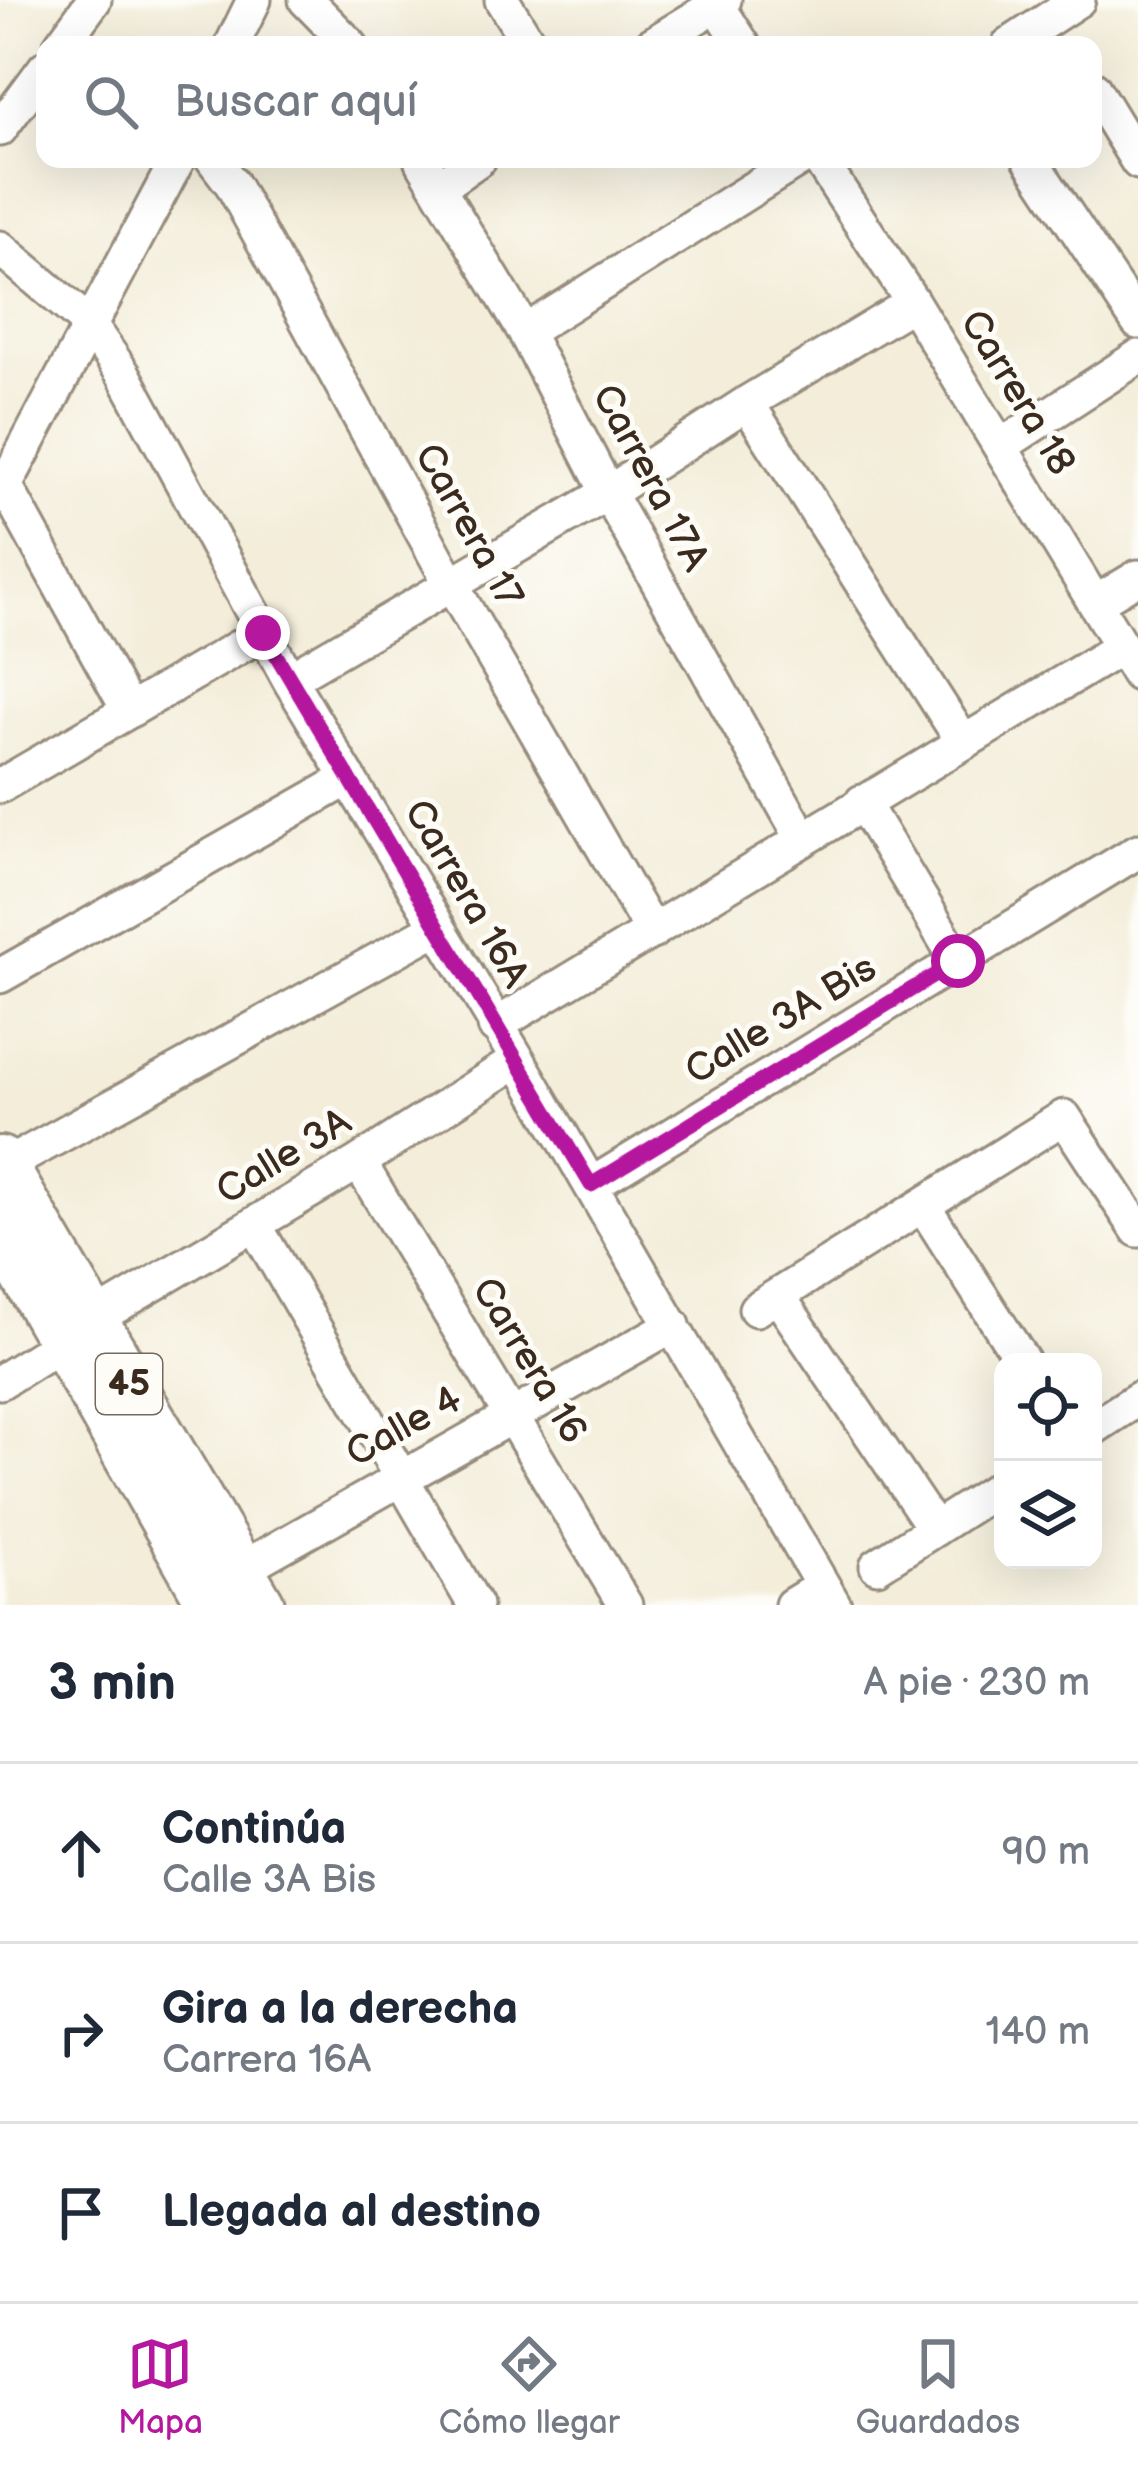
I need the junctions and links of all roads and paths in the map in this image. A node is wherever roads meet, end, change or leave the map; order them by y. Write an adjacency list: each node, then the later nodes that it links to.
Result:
1 (94, 0): 7 (street)
2 (254, 0): 8 (street)
3 (306, 0): 9 (street)
4 (502, 0): 10 (street)
5 (718, 2): 11 (street); 12 (street)
6 (1065, 21): 13 (street)
7 (68, 36)
8 (236, 36)
9 (341, 36)
10 (524, 36)
11 (665, 36)
12 (738, 36)
13 (1031, 36)
14 (36, 80): 16 (street)
15 (1102, 103): 17 (street)
16 (0, 129)
17 (1138, 162)
18 (173, 168): 27 (street)
19 (220, 168): 35 (street, Carrera 17)
20 (808, 168): 28 (street)
21 (825, 168): 25 (street, Carrera 18)
22 (1036, 168): 26 (street)
23 (430, 173): 28 (street, Carrera 17A)
24 (0, 248): 27 (street, Carrera 16A)
25 (913, 303): 30 (street); 31 (street, Carrera 18)
26 (1138, 322)
27 (88, 323): 32 (street); 37 (street, Carrera 16A)
28 (525, 332): 33 (street, Carrera 17A)
29 (1138, 358): 31 (street)
30 (747, 403): 33 (street); 41 (street)
31 (1001, 446): 36 (street, Carrera 18)
32 (3, 491): 40 (street)
33 (608, 493): 35 (street); 45 (street, Carrera 17A)
34 (1138, 577): 36 (street)
35 (450, 582): 39 (street); 48 (street, Carrera 17)
36 (1095, 604): 38 (street, Carrera 18)
37 (263, 633): 39 (street, Carrera 16A); 40 (street)
38 (1129, 661): 41 (street)
39 (289, 679): 42 (street, Carrera 16A)
40 (128, 710): 43 (street)
41 (962, 740): 44 (street)
42 (349, 778): 47 (street, Carrera 16A); 50 (street)
43 (0, 786)
44 (862, 802): 45 (street); 49 (street)
45 (802, 839): 48 (street)
46 (1138, 851): 49 (street, Calle 3A Bis)
47 (438, 927): 51 (street, Carrera 16A); 54 (street)
48 (652, 932): 51 (street)
49 (958, 961): 55 (street, Calle 3A Bis)
50 (0, 976)
51 (495, 1026): 52 (street, Carrera 16A)
52 (518, 1060): 53 (street, Calle 3A); 55 (street, Carrera 16A)
53 (358, 1162): 58 (street, Calle 3A); 65 (street, Carrera 16)
54 (2, 1164): 61 (highway, 45)
55 (591, 1185): 60 (street, Carrera 16A)
56 (923, 1205): 57 (street); 62 (street); 69 (street)
57 (1134, 1214)
58 (254, 1224): 61 (street, Calle 3A); 67 (street)
59 (0, 1231): 61 (highway, 45)
60 (673, 1325): 65 (street, Calle 4); 72 (street, Carrera 16A)
61 (77, 1331): 63 (street, Calle 3A); 71 (highway, 45)
62 (1017, 1353)
63 (0, 1382)
64 (1138, 1399): 66 (street)
65 (513, 1414): 67 (street, Calle 4); 74 (street, Carrera 16)
66 (1102, 1422)
67 (402, 1475): 71 (street, Calle 4); 73 (street)
68 (994, 1491): 69 (street)
69 (934, 1529): 70 (street)
70 (877, 1566)
71 (230, 1592)
72 (829, 1595): 75 (street)
73 (475, 1605)
74 (626, 1605)
75 (792, 1605)

